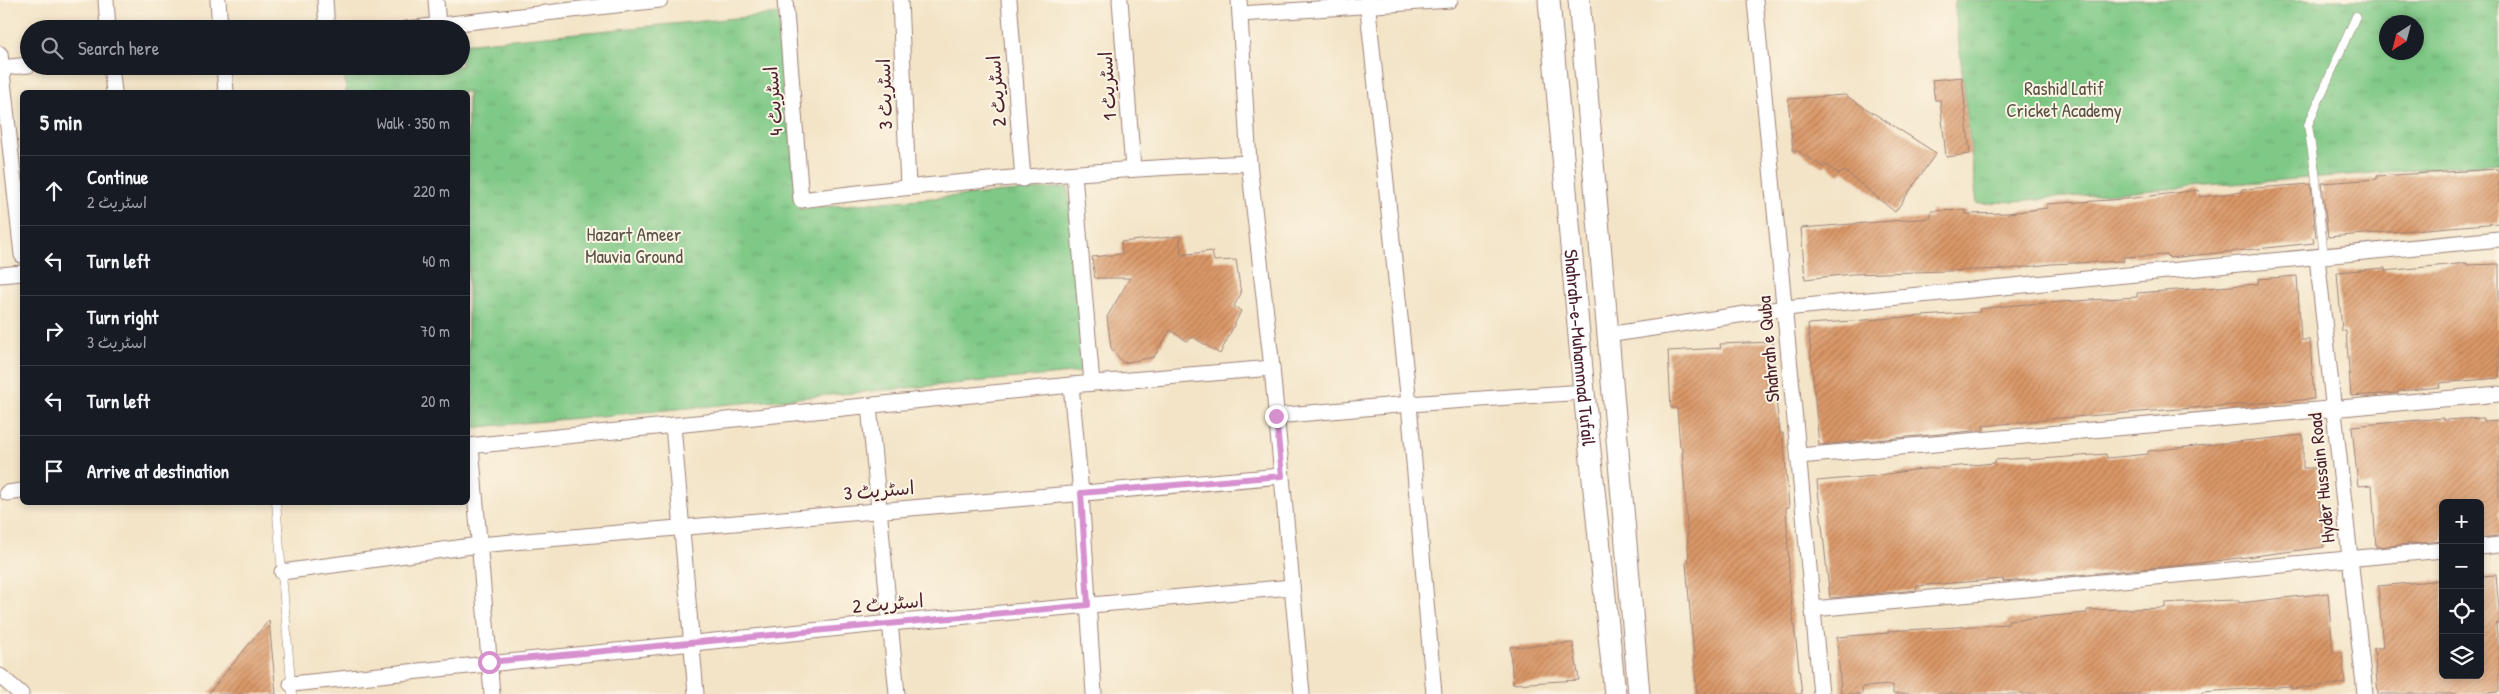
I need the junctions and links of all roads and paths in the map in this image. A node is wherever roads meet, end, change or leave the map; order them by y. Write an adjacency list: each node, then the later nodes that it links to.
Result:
1 (106, 0): 17 (street)
2 (218, 0): 18 (street)
3 (325, 0): 19 (street)
4 (436, 0): 20 (street)
5 (660, 0): 21 (street)
6 (785, 0): 32 (street, اسٹریٹ 4)
7 (900, 0): 32 (street, اسٹریٹ 3)
8 (1009, 0): 31 (street, اسٹریٹ 2)
9 (1120, 0): 29 (street, اسٹریٹ 1)
10 (1450, 0): 14 (street)
11 (1549, 0): 43 (main road, Shahrah-e-Muhammad Tufail)
12 (1579, 0): 39 (main road, Shahrah-e-Muhammad Tufail)
13 (1755, 0): 38 (street, Shahrah e Quba)
14 (1367, 3): 15 (street); 45 (street)
15 (1240, 7): 28 (street)
16 (2356, 16): 35 (lane)
17 (107, 20)
18 (219, 20)
19 (326, 20)
20 (438, 20)
21 (470, 22)
22 (0, 63): 23 (street); 33 (street)
23 (20, 64)
24 (112, 75): 26 (street)
25 (225, 75): 27 (street)
26 (114, 90)
27 (226, 90)
28 (1249, 163): 29 (street); 40 (street)
29 (1133, 169): 30 (street)
30 (1074, 174): 31 (street); 41 (street)
31 (1024, 179): 32 (street)
32 (908, 186)
33 (20, 238)
34 (2499, 239): 35 (street)
35 (2321, 257): 38 (street); 47 (street, Hyder Hussain Road)
36 (20, 273): 37 (street)
37 (0, 275)
38 (1785, 308): 39 (street); 52 (street, Shahrah e Quba)
39 (1607, 335): 80 (main road, Shahrah-e-Muhammad Tufail)
40 (1272, 368): 41 (street); 48 (street)
41 (1092, 383): 42 (street)
42 (1071, 385): 46 (street); 54 (street)
43 (1584, 392): 45 (street); 79 (main road, Shahrah-e-Muhammad Tufail)
44 (2499, 394): 47 (street)
45 (1408, 404): 48 (street); 78 (street)
46 (868, 406): 49 (street); 56 (street)
47 (2334, 409): 52 (street); 62 (street, Hyder Hussain Road)
48 (1276, 416): 53 (street)
49 (672, 425): 50 (street); 57 (street)
50 (470, 446)
51 (470, 456): 58 (street)
52 (1799, 456): 66 (street, Shahrah e Quba)
53 (1282, 476): 54 (street, اسٹریٹ 3); 64 (street)
54 (1081, 493): 56 (street, اسٹریٹ 3); 65 (street)
55 (276, 505): 63 (lane)
56 (878, 510): 57 (street, اسٹریٹ 3); 67 (street)
57 (682, 527): 58 (street, اسٹریٹ 3); 68 (street)
58 (479, 545): 63 (street, اسٹریٹ 3); 69 (street)
59 (2499, 545): 60 (street)
60 (2484, 547)
61 (2439, 550): 62 (street)
62 (2350, 559): 66 (street); 82 (street, Hyder Hussain Road)
63 (282, 572): 71 (lane)
64 (1292, 587): 65 (street, اسٹریٹ 2); 77 (street)
65 (1088, 605): 67 (street, اسٹریٹ 2); 76 (street)
66 (1813, 609): 81 (street, Shahrah e Quba)
67 (890, 623): 68 (street, اسٹریٹ 2); 75 (street)
68 (693, 642): 69 (street, اسٹریٹ 2); 74 (street)
69 (489, 662): 71 (street, اسٹریٹ 2); 73 (street)
70 (0, 676): 72 (street)
71 (291, 689)
72 (21, 694)
73 (492, 694)
74 (696, 694)
75 (897, 694)
76 (1094, 694)
77 (1302, 694)
78 (1434, 694)
79 (1615, 694)
80 (1639, 694)
81 (1822, 694)
82 (2365, 694)

